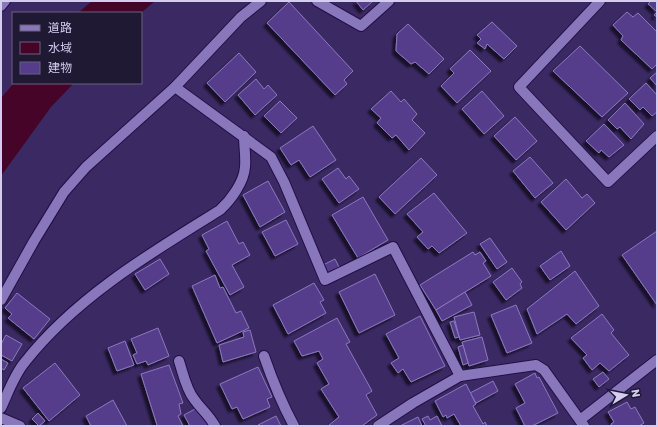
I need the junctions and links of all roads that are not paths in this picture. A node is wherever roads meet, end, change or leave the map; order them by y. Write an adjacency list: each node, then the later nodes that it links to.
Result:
1 (6, 1): 6 (street)
2 (261, 1): 7 (street)
3 (317, 1): 4 (street)
4 (389, 1)
5 (600, 1): 9 (street)
6 (1, 6)
7 (175, 87): 8 (street); 10 (street)
8 (244, 136): 14 (street); 15 (street)
9 (657, 136)
10 (1, 300)
11 (264, 356): 20 (street)
12 (657, 360): 17 (street)
13 (179, 361): 19 (street)
14 (460, 376): 17 (street); 21 (street)
15 (1, 408)
16 (1, 418): 18 (street)
17 (582, 423)
18 (20, 426)
19 (215, 426)
20 (294, 426)
21 (378, 426)

